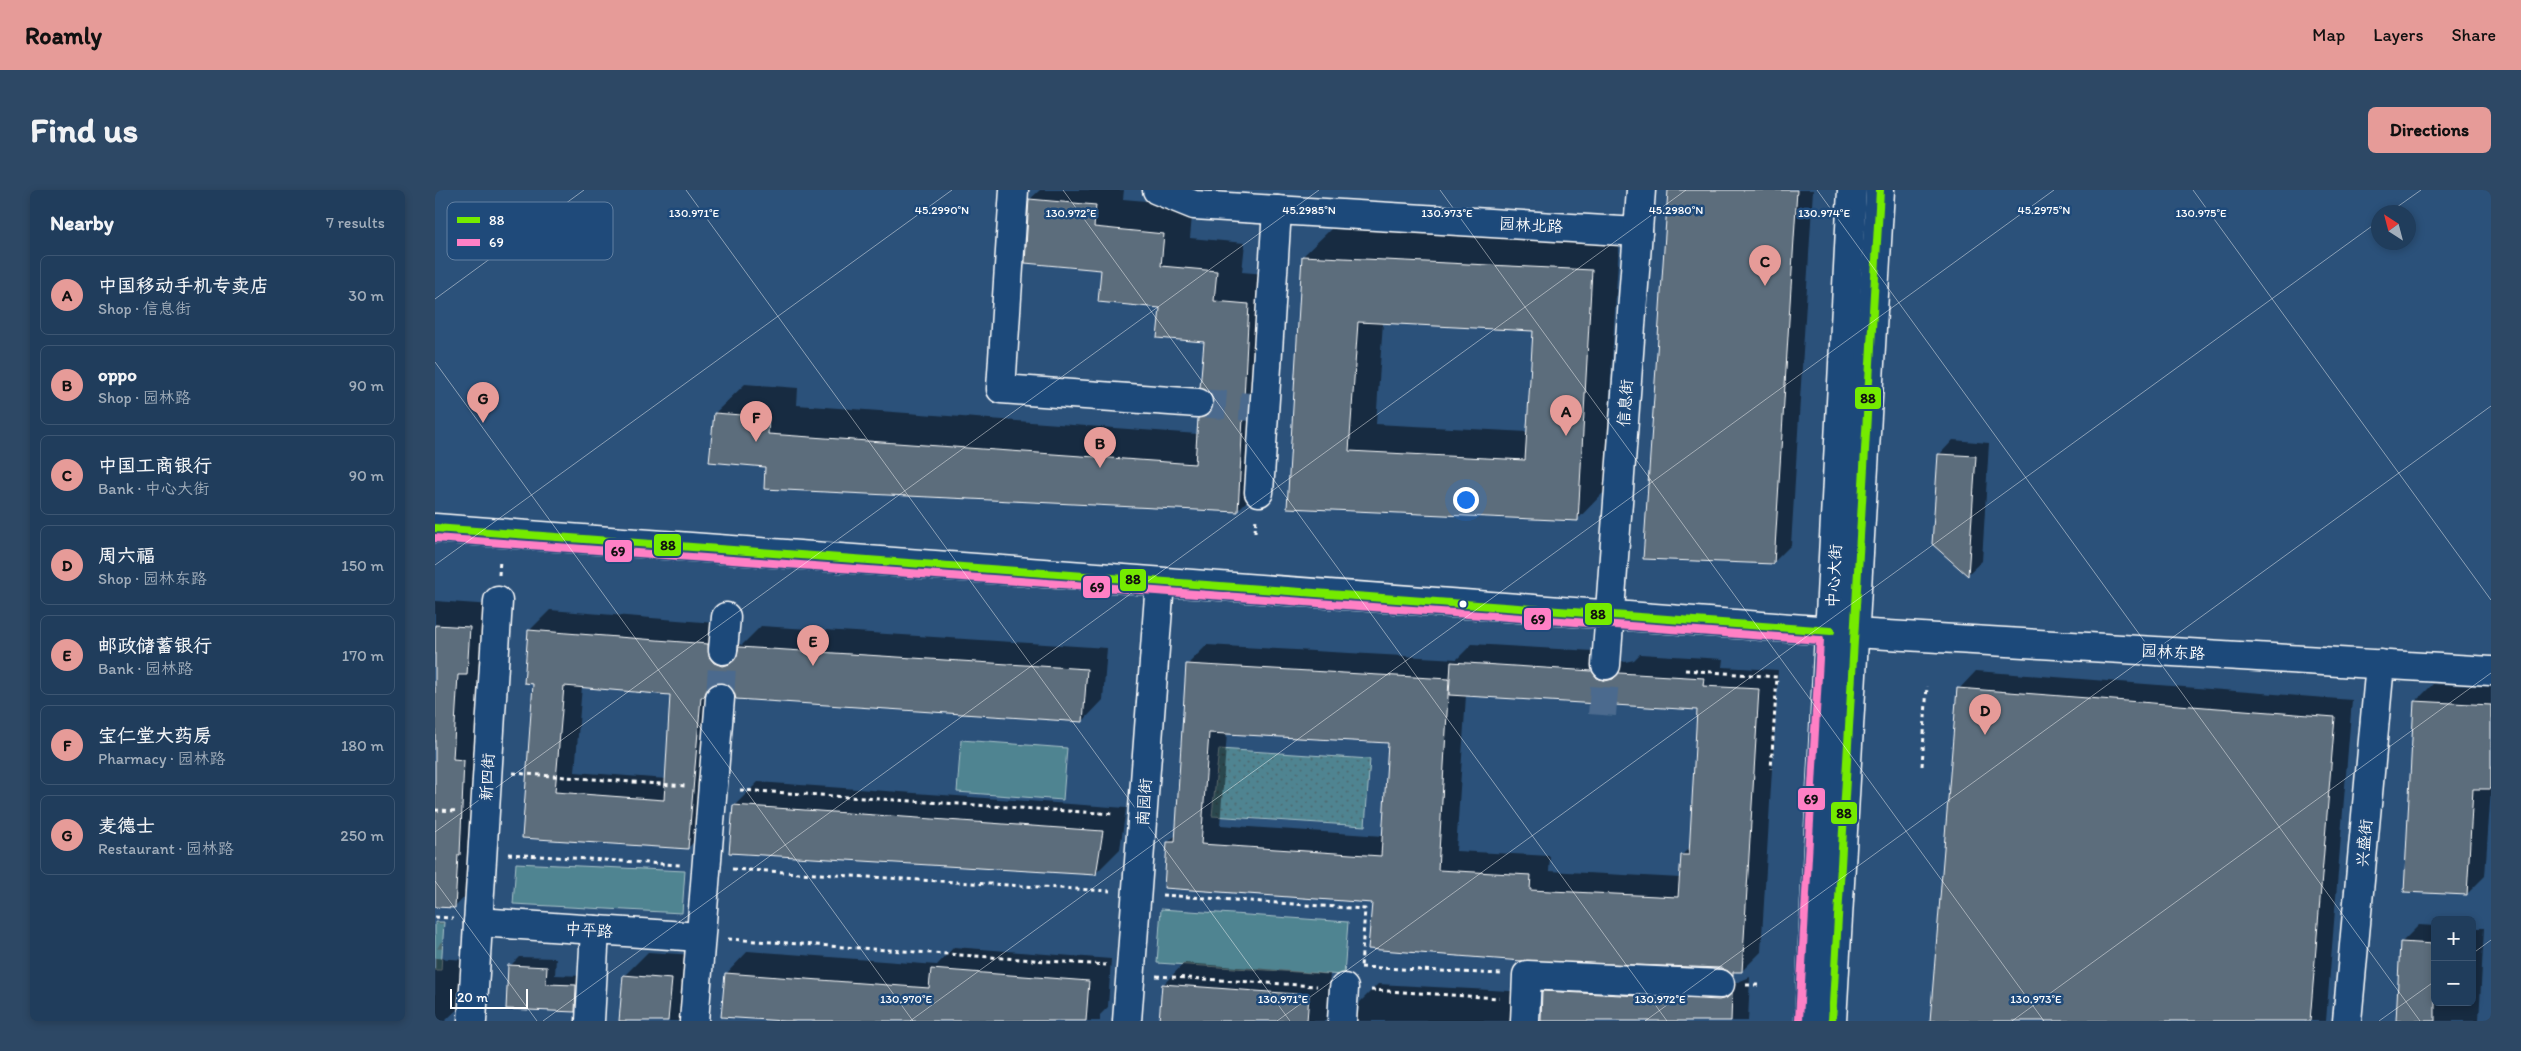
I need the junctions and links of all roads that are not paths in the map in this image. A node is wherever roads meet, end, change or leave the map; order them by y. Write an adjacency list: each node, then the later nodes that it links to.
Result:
1 (1014, 190): 8 (street)
2 (1157, 190): 6 (street, 园林北路)
3 (1641, 190): 7 (street, 信息街)
4 (1852, 190): 15 (street, 中心大街)
5 (1880, 190): 15 (street, 中心大街)
6 (1288, 203): 7 (street, 园林北路); 9 (street)
7 (1638, 232): 13 (street, 信息街)
8 (1198, 403)
9 (1259, 492)
10 (435, 528): 11 (street, 园林东路)
11 (1160, 582): 13 (street, 园林东路); 30 (street, 南园街)
12 (498, 600): 21 (street, 新四街)
13 (1609, 615): 15 (street, 园林东路); 18 (street, 信息街)
14 (726, 617): 16 (street)
15 (1843, 632): 17 (street, 园林东路); 32 (street, 中心大街); 33 (street, 中心大街)
16 (723, 650)
17 (2380, 664): 19 (street, 园林东路); 34 (street, 兴盛街)
18 (1606, 665)
19 (2491, 671)
20 (720, 698): 23 (street)
21 (478, 922): 22 (street, 中平路); 27 (street, 新四街)
22 (595, 930): 23 (street, 中平路); 28 (street)
23 (700, 937): 29 (street)
24 (1720, 984): 26 (street)
25 (1352, 989): 31 (street)
26 (1526, 998)
27 (472, 1021)
28 (590, 1021)
29 (694, 1021)
30 (1127, 1021)
31 (1342, 1021)
32 (1809, 1021)
33 (1832, 1021)
34 (2347, 1021)

